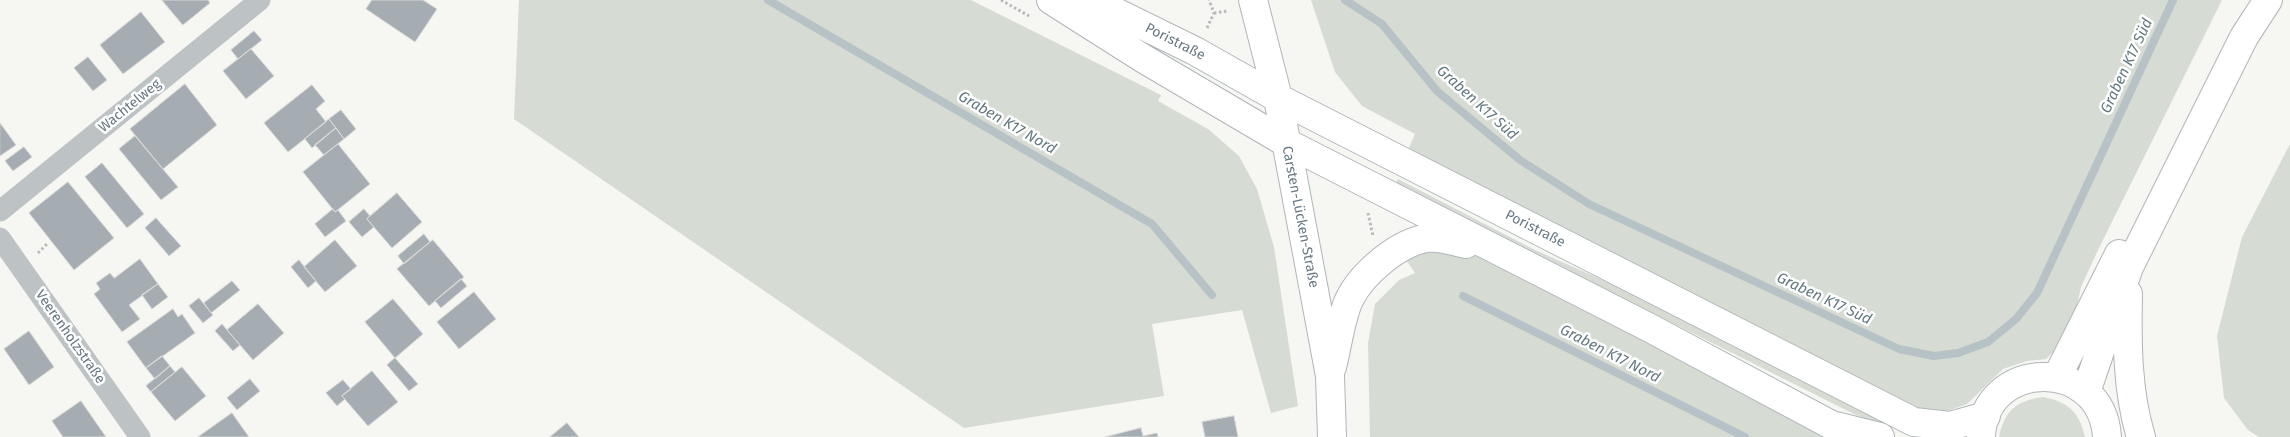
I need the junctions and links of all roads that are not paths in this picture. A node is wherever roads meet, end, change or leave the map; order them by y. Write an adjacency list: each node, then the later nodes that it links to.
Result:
1 (260, 0): 11 (street, Wachtelweg)
2 (1051, 0): 10 (main road, Poristraße)
3 (1091, 0): 9 (main road, Poristraße)
4 (1114, 0): 5 (main road)
5 (1131, 0)
6 (1252, 0): 9 (main road, Carsten-Lücken-Straße)
7 (2246, 0): 16 (main road)
8 (2268, 0): 14 (main road)
9 (1278, 98): 10 (main road, Carsten-Lücken-Straße); 19 (main road, Poristraße)
10 (1285, 142): 13 (main road, Poristraße); 15 (main road, Carsten-Lücken-Straße)
11 (0, 211)
12 (0, 238): 20 (street, Veerenholzstraße)
13 (1493, 248): 15 (main road); 18 (main road, Poristraße)
14 (2129, 267): 17 (main road); 25 (main road)
15 (1330, 376): 21 (main road, Carsten-Lücken-Straße)
16 (2057, 377): 17 (main road, Poristraße); 19 (main road, Poristraße)
17 (2086, 392): 24 (main road, Poristraße)
18 (1830, 425): 22 (main road, Poristraße); 23 (main road, Poristraße)
19 (1983, 426)
20 (140, 437)
21 (1332, 437)
22 (1854, 437)
23 (1880, 437)
24 (2107, 437)
25 (2142, 437)

